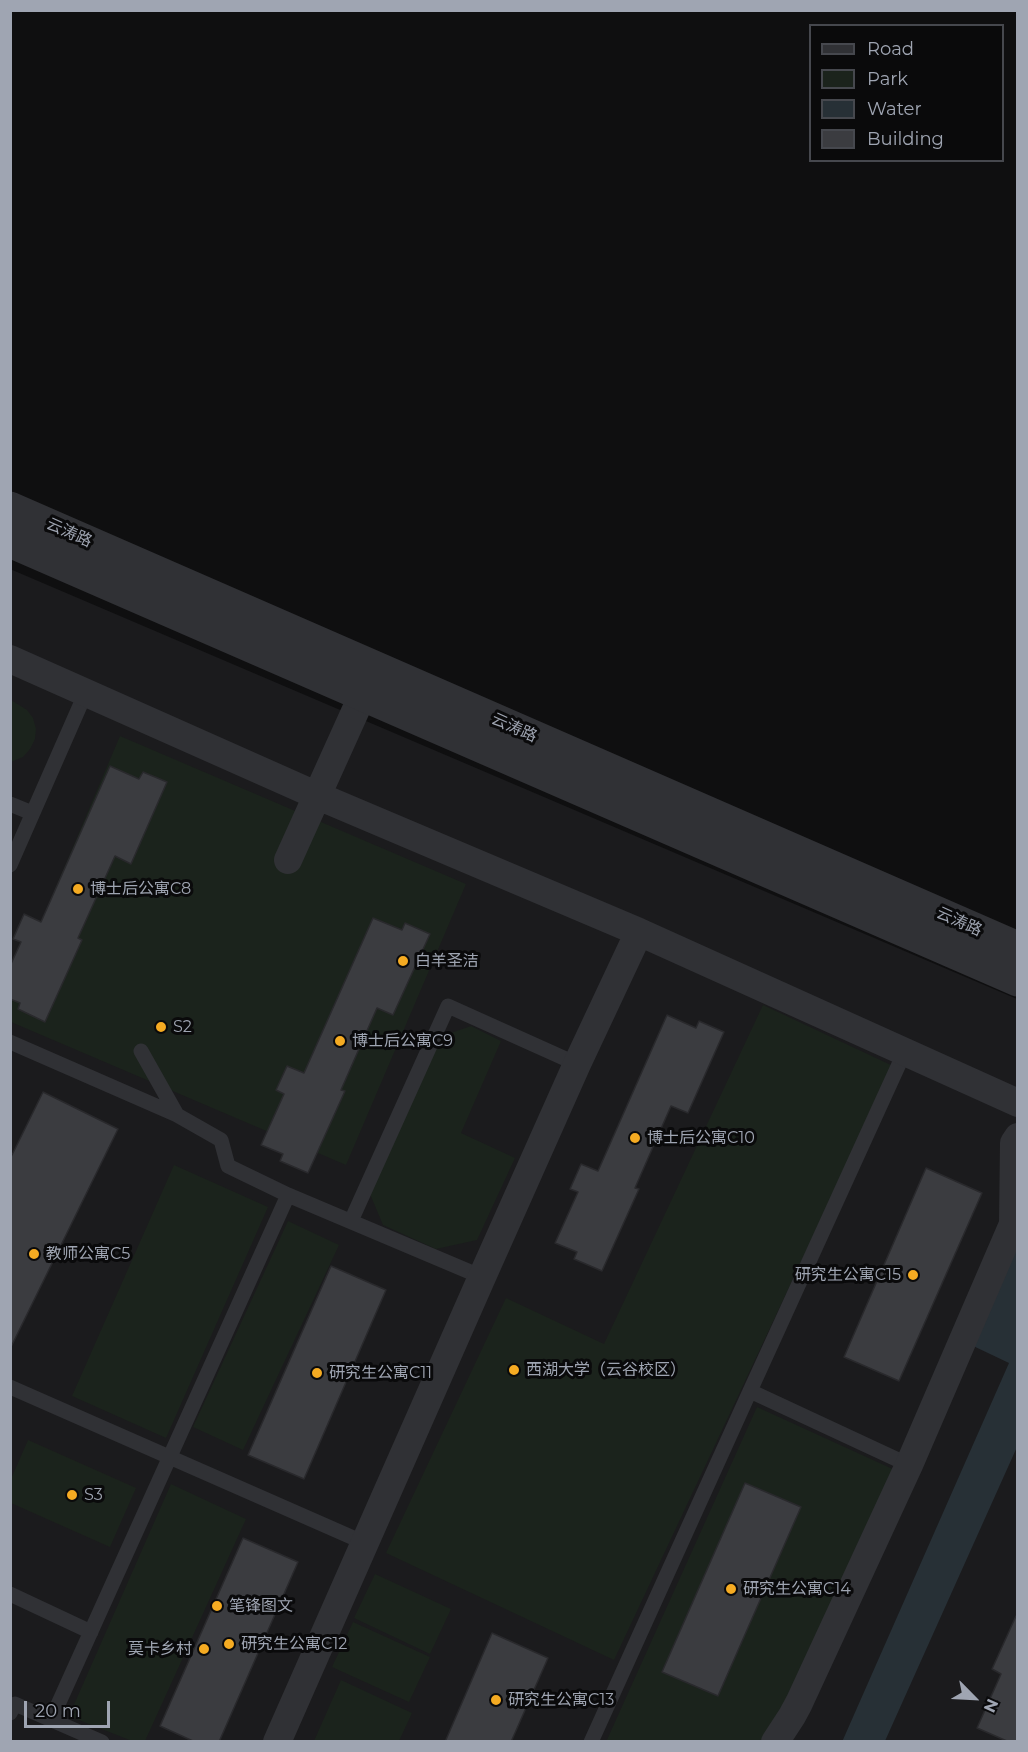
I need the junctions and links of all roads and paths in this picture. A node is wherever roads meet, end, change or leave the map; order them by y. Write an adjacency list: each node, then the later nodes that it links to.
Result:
1 (10, 508): 12 (street, 云涛路)
2 (10, 541): 5 (street, 云涛路)
3 (10, 659): 4 (street)
4 (86, 692): 6 (street); 8 (lane)
5 (363, 694): 6 (street); 13 (street, 云涛路)
6 (318, 796): 9 (street); 11 (street)
7 (10, 804): 8 (lane)
8 (32, 813): 10 (lane)
9 (288, 860)
10 (10, 865)
11 (639, 932): 15 (street); 17 (street)
12 (1017, 948)
13 (1017, 980)
14 (10, 1042): 19 (lane)
15 (905, 1051): 18 (street); 25 (lane)
16 (141, 1052): 19 (lane)
17 (577, 1064): 22 (lane); 23 (street)
18 (1017, 1103)
19 (177, 1114): 21 (lane)
20 (1017, 1137): 27 (street)
21 (288, 1195): 22 (lane); 26 (lane)
22 (351, 1221): 23 (lane)
23 (482, 1276): 28 (street)
24 (10, 1387): 26 (lane)
25 (750, 1391): 27 (lane); 36 (lane)
26 (169, 1457): 28 (lane); 31 (lane)
27 (909, 1465): 37 (street)
28 (365, 1543): 35 (street)
29 (16, 1596): 30 (lane); 31 (lane)
30 (32, 1613)
31 (91, 1632): 33 (lane)
32 (10, 1713): 33 (lane)
33 (51, 1719): 34 (lane)
34 (102, 1742)
35 (277, 1742)
36 (591, 1742)
37 (775, 1742)

